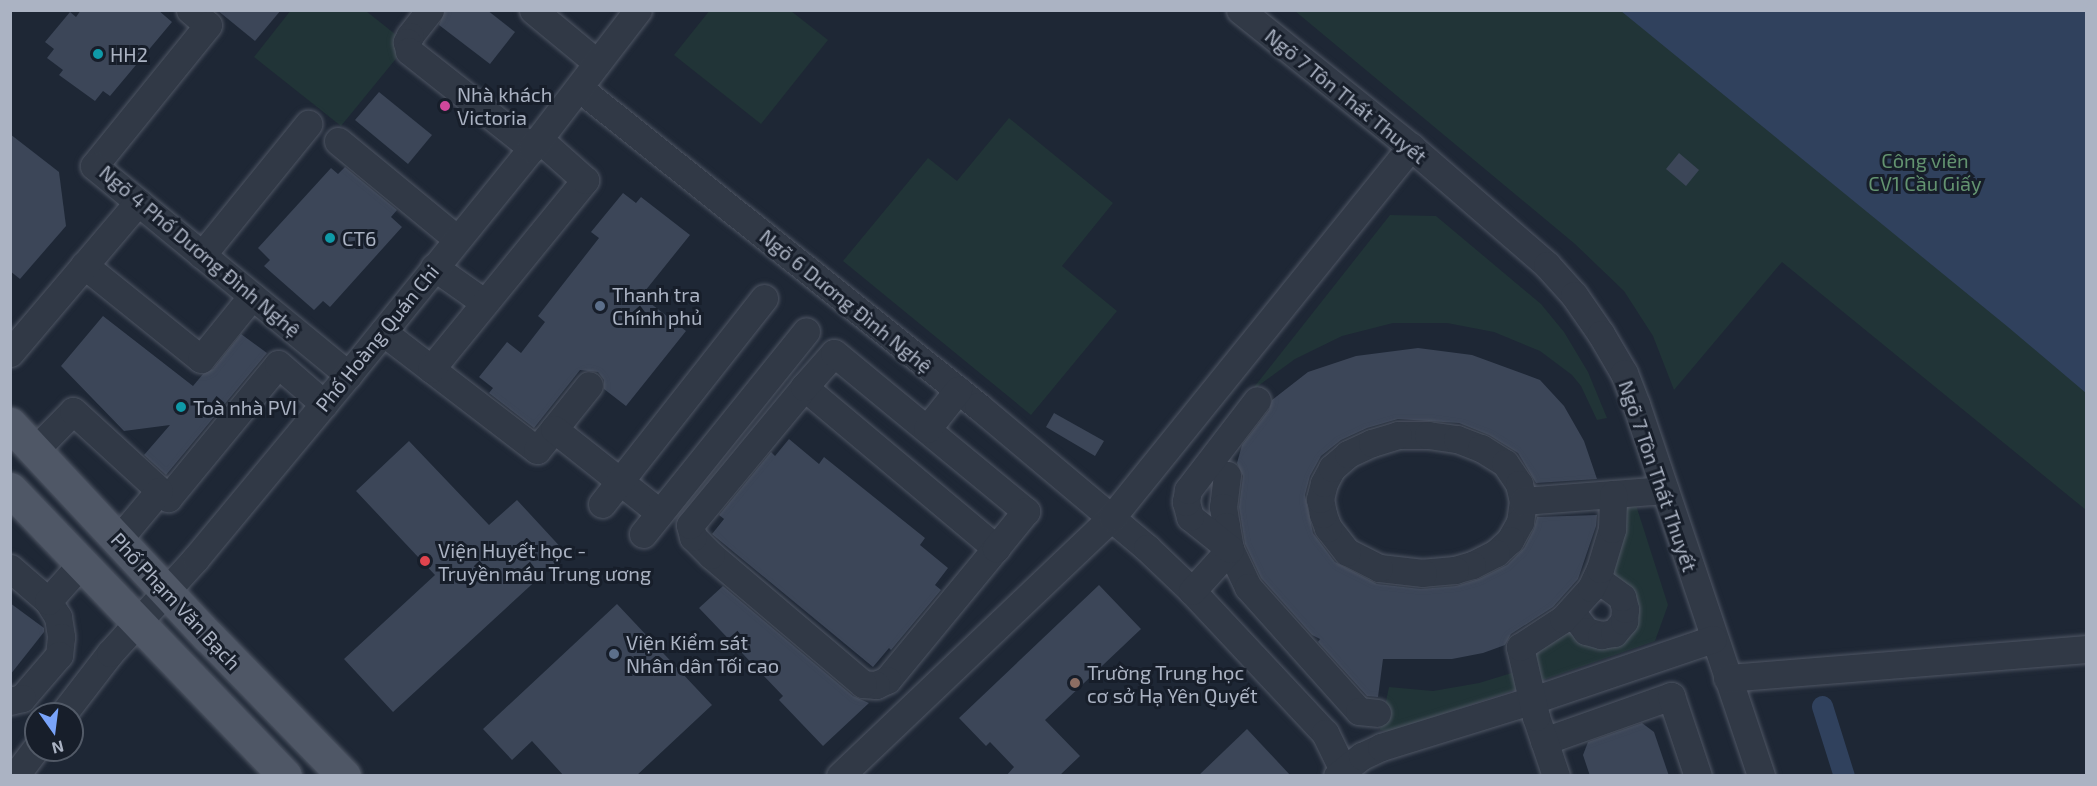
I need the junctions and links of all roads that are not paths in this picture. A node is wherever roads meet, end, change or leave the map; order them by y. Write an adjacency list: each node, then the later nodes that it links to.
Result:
1 (190, 10): 12 (street, Ngõ 4 Phố Dương Đình Nghệ)
2 (430, 10): 10 (street)
3 (533, 10): 6 (street)
4 (638, 10): 6 (street, Phố Hoàng Quán Chi)
5 (1240, 10): 11 (street, Ngõ 7 Tôn Thất Thuyết)
6 (597, 63): 7 (street, Phố Hoàng Quán Chi)
7 (579, 87): 10 (street, Phố Hoàng Quán Chi); 27 (street, Ngõ 6 Dương Đình Nghệ)
8 (309, 124): 14 (street)
9 (338, 141): 13 (street)
10 (535, 144): 13 (street, Phố Hoàng Quán Chi); 19 (street)
11 (1411, 147): 39 (street, Ngõ 7 Tôn Thất Thuyết); 45 (street)
12 (138, 202): 14 (street, Ngõ 4 Phố Dương Đình Nghệ); 15 (street)
13 (457, 239): 16 (street, Phố Hoàng Quán Chi)
14 (202, 255): 17 (street, Ngõ 4 Phố Dương Đình Nghệ)
15 (84, 265): 17 (street); 22 (street)
16 (434, 267): 19 (street); 21 (street, Phố Hoàng Quán Chi)
17 (252, 296): 24 (street, Ngõ 4 Phố Dương Đình Nghệ)
18 (764, 298): 37 (street)
19 (485, 303): 23 (street)
20 (806, 331): 44 (street)
21 (383, 332): 23 (street); 24 (street, Phố Hoàng Quán Chi)
22 (10, 353)
23 (432, 369): 32 (street)
24 (348, 375): 29 (street, Phố Hoàng Quán Chi)
25 (589, 385): 32 (street)
26 (804, 387): 31 (street); 34 (street); 48 (street)
27 (958, 390): 31 (street); 45 (street, Ngõ 6 Dương Đình Nghệ)
28 (1257, 400): 49 (street)
29 (324, 404): 40 (street); 53 (street, Phố Hoàng Quán Chi)
30 (10, 424): 33 (main road, Phố Phạm Văn Bạch)
31 (926, 428): 34 (street); 36 (street); 48 (street)
32 (554, 429): 37 (street)
33 (35, 450): 40 (street); 47 (main road, Phố Phạm Văn Bạch)
34 (880, 450): 36 (street)
35 (1227, 475): 49 (street)
36 (913, 476): 48 (street)
37 (620, 482): 43 (street); 44 (street)
38 (10, 489): 50 (main road, Phố Phạm Văn Bạch)
39 (1665, 490): 41 (street); 58 (street, Ngõ 7 Tôn Thất Thuyết)
40 (159, 491): 47 (street)
41 (1613, 494): 42 (street); 52 (street)
42 (1523, 501): 42 (street)
43 (602, 504)
44 (660, 513): 46 (street)
45 (1112, 517): 54 (street, Ngõ 6 Dương Đình Nghệ); 71 (street)
46 (643, 534)
47 (118, 540): 53 (main road, Phố Phạm Văn Bạch)
48 (996, 548)
49 (1230, 549): 54 (street); 64 (street)
50 (81, 564): 55 (street); 57 (main road, Phố Phạm Văn Bạch)
51 (10, 568): 55 (street)
52 (1596, 578): 56 (street); 61 (street)
53 (168, 590): 57 (street, Phố Hoàng Quán Chi); 70 (main road, Phố Phạm Văn Bạch)
54 (1192, 591): 67 (street, Ngõ 6 Dương Đình Nghệ)
55 (48, 601): 62 (street)
56 (1577, 619)
57 (139, 621): 63 (street, Phố Hoàng Quán Chi); 69 (main road, Phố Phạm Văn Bạch)
58 (1713, 639): 60 (street, Ngõ 7 Tôn Thất Thuyết); 61 (street)
59 (2086, 649): 60 (street)
60 (1726, 678): 74 (street, Ngõ 7 Tôn Thất Thuyết)
61 (1531, 692): 65 (street); 67 (street)
62 (10, 701)
63 (73, 702)
64 (1377, 713)
65 (1544, 741): 72 (street); 73 (street)
66 (26, 762): 68 (street)
67 (1343, 773)
68 (15, 776)
69 (285, 776)
70 (344, 776)
71 (840, 776)
72 (1556, 776)
73 (1698, 776)
74 (1761, 776)

